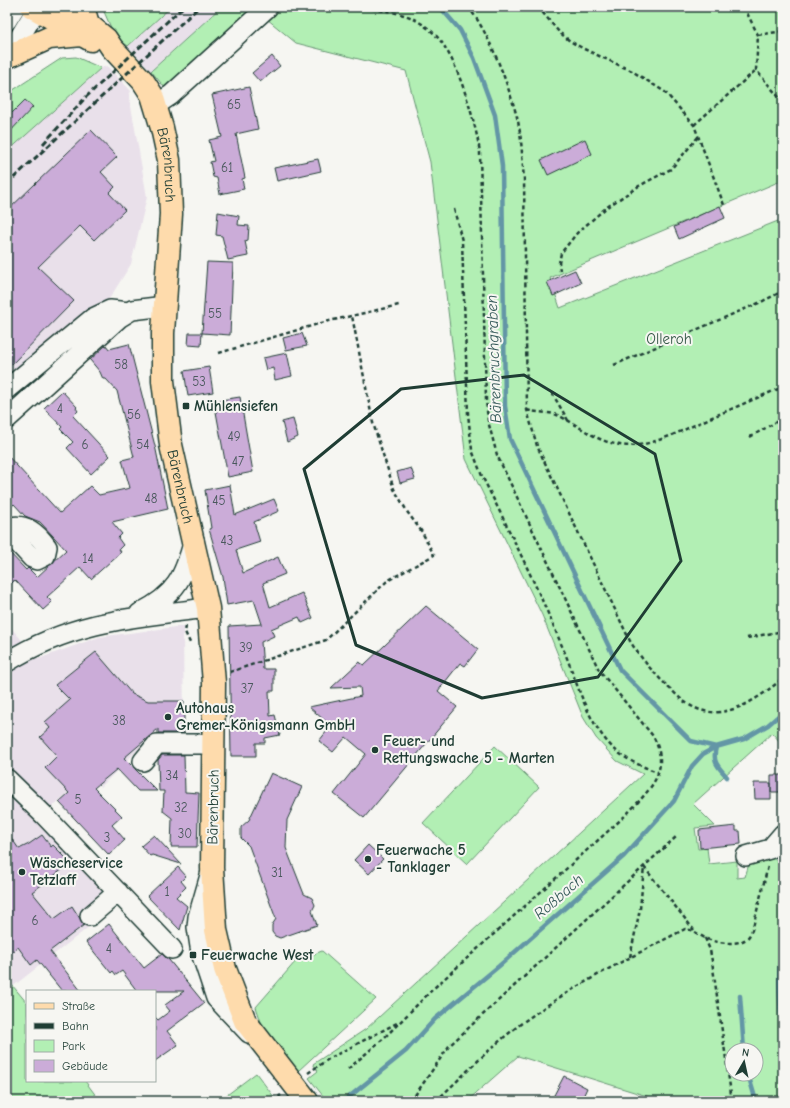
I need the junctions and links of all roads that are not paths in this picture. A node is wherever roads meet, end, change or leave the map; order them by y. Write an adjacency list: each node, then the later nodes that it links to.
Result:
1 (67, 7): 5 (main road, Bärenbruch)
2 (268, 7): 8 (street)
3 (30, 8): 4 (street); 5 (main road, Bärenbruch); 6 (street)
4 (7, 20)
5 (85, 22): 7 (main road); 8 (main road, Bärenbruch)
6 (7, 54)
7 (7, 57)
8 (156, 104): 9 (main road, Bärenbruch)
9 (165, 306): 10 (street); 15 (main road, Bärenbruch)
10 (129, 312): 11 (street); 12 (street)
11 (7, 389)
12 (7, 419)
13 (7, 528): 14 (street)
14 (7, 531)
15 (194, 540): 16 (main road, Bärenbruch); 17 (street)
16 (208, 608): 17 (street); 19 (main road, Bärenbruch)
17 (132, 617): 18 (street)
18 (7, 662)
19 (214, 744): 20 (street); 27 (main road, Bärenbruch)
20 (143, 761)
21 (7, 779): 24 (street)
22 (783, 834): 23 (street)
23 (746, 856)
24 (118, 892): 25 (street); 26 (street)
25 (90, 916)
26 (172, 949)
27 (293, 1094)

